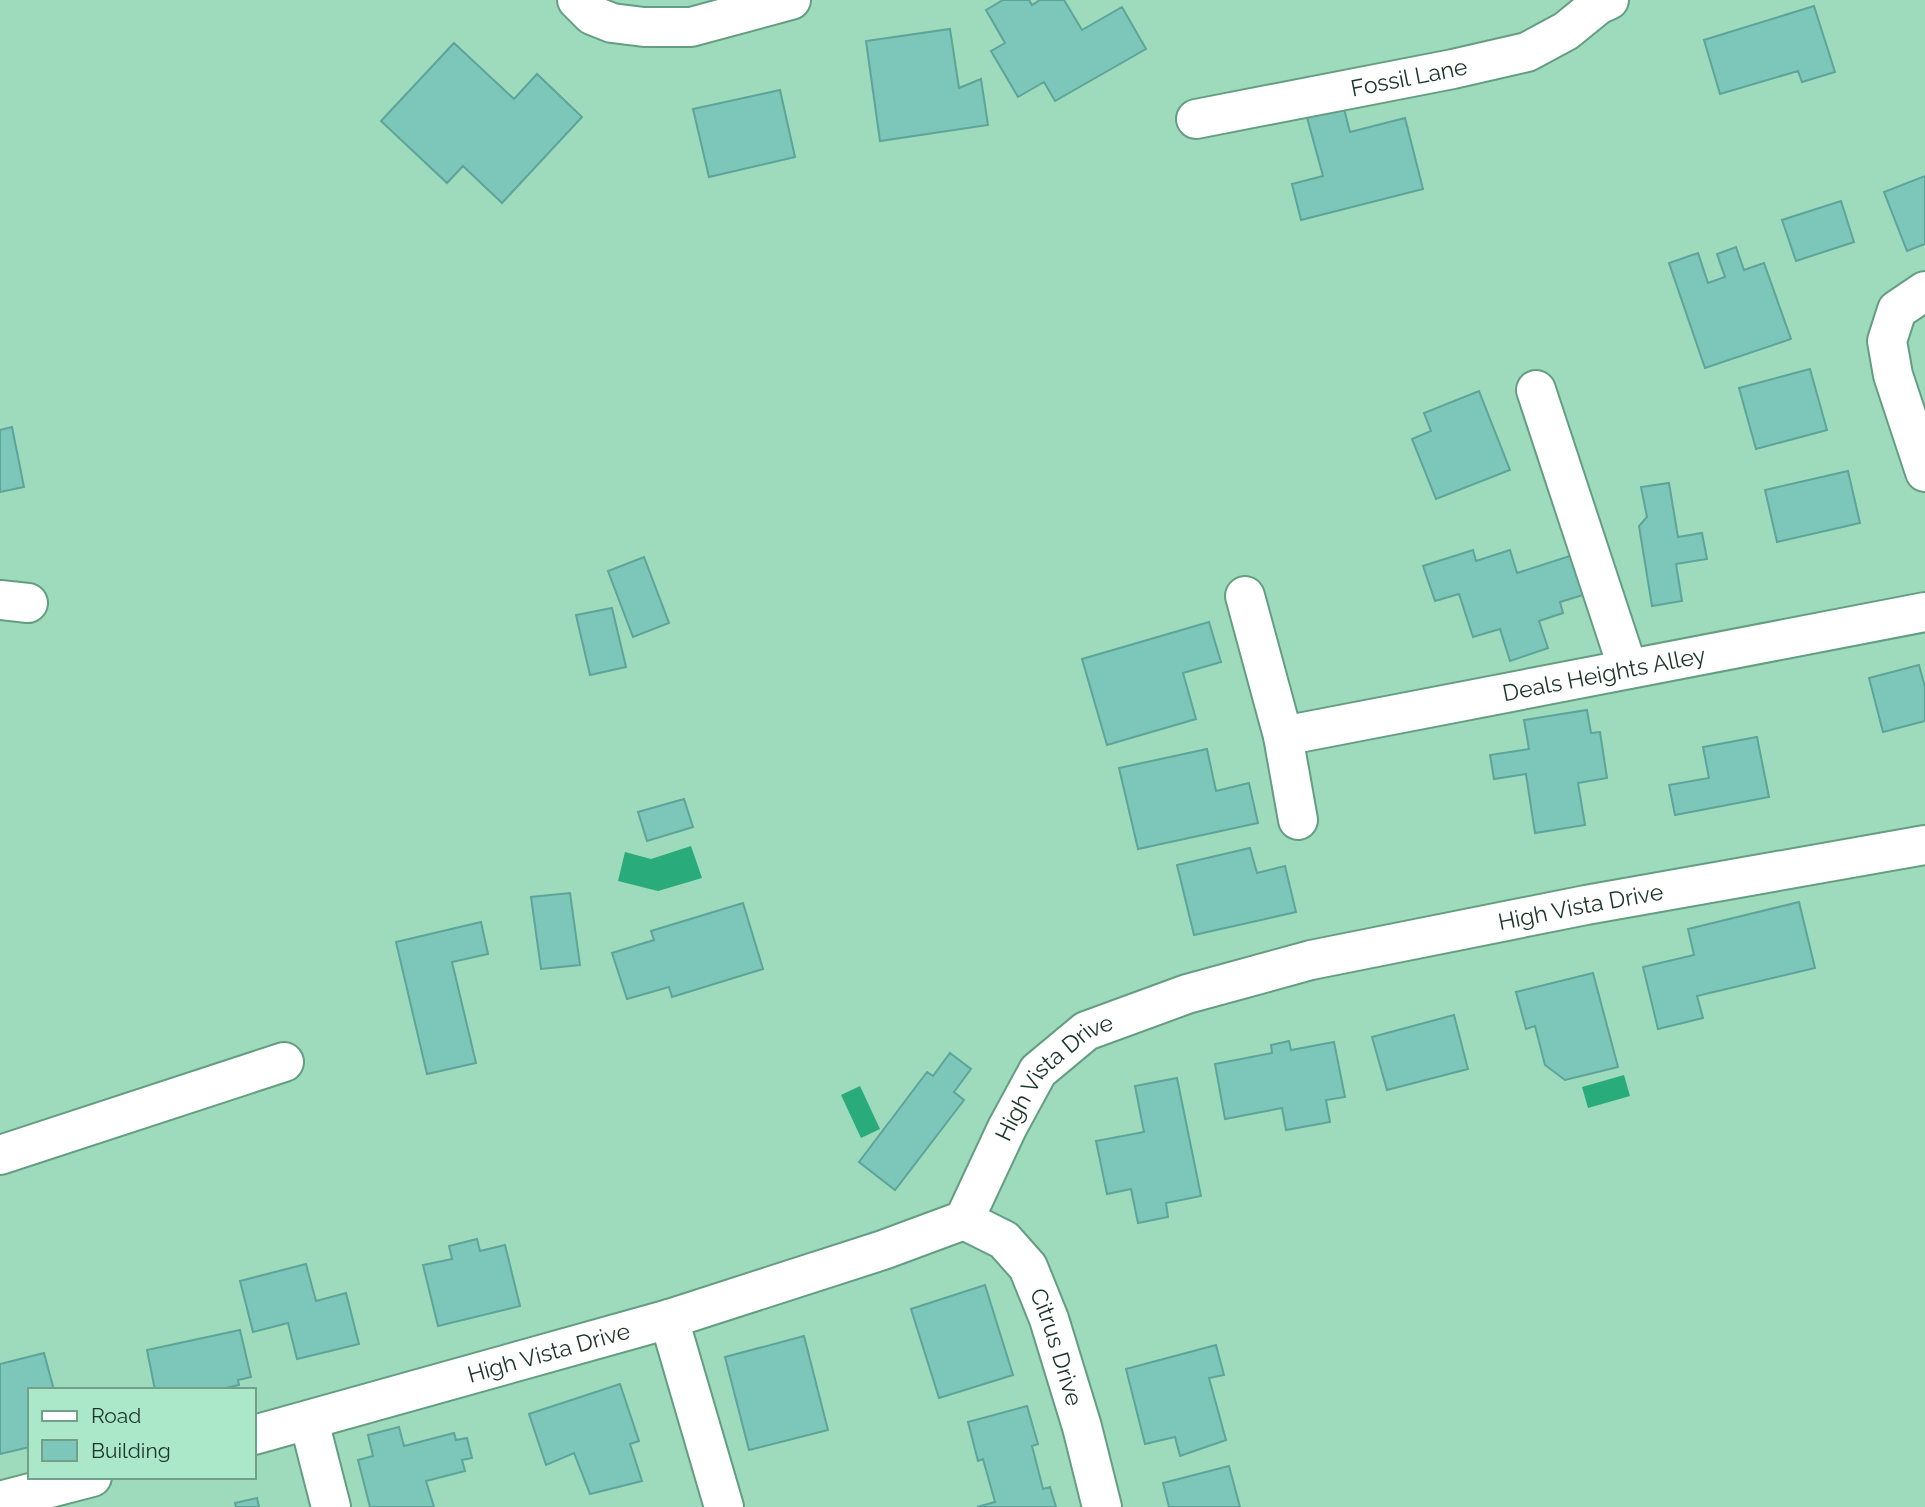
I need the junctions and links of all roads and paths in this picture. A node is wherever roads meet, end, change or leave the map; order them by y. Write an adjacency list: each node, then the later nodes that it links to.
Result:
1 (577, 0): 2 (street)
2 (791, 0)
3 (1609, 0): 4 (street, Fossil Lane)
4 (1196, 119)
5 (1925, 291): 7 (street)
6 (1536, 390): 10 (street)
7 (1925, 472)
8 (1245, 596): 11 (street)
9 (1925, 612): 10 (street, Deals Heights Alley)
10 (1628, 669): 11 (street, Deals Heights Alley)
11 (1283, 736): 12 (street)
12 (1298, 820)
13 (1925, 845): 16 (street, High Vista Drive)
14 (284, 1062): 15 (street)
15 (0, 1155)
16 (964, 1220): 17 (street, High Vista Drive); 24 (street, Citrus Drive)
17 (669, 1319): 18 (street, High Vista Drive); 23 (street)
18 (309, 1421): 19 (street, High Vista Drive); 22 (street)
19 (256, 1434)
20 (84, 1479): 21 (street)
21 (0, 1501)
22 (331, 1507)
23 (724, 1507)
24 (1102, 1507)

